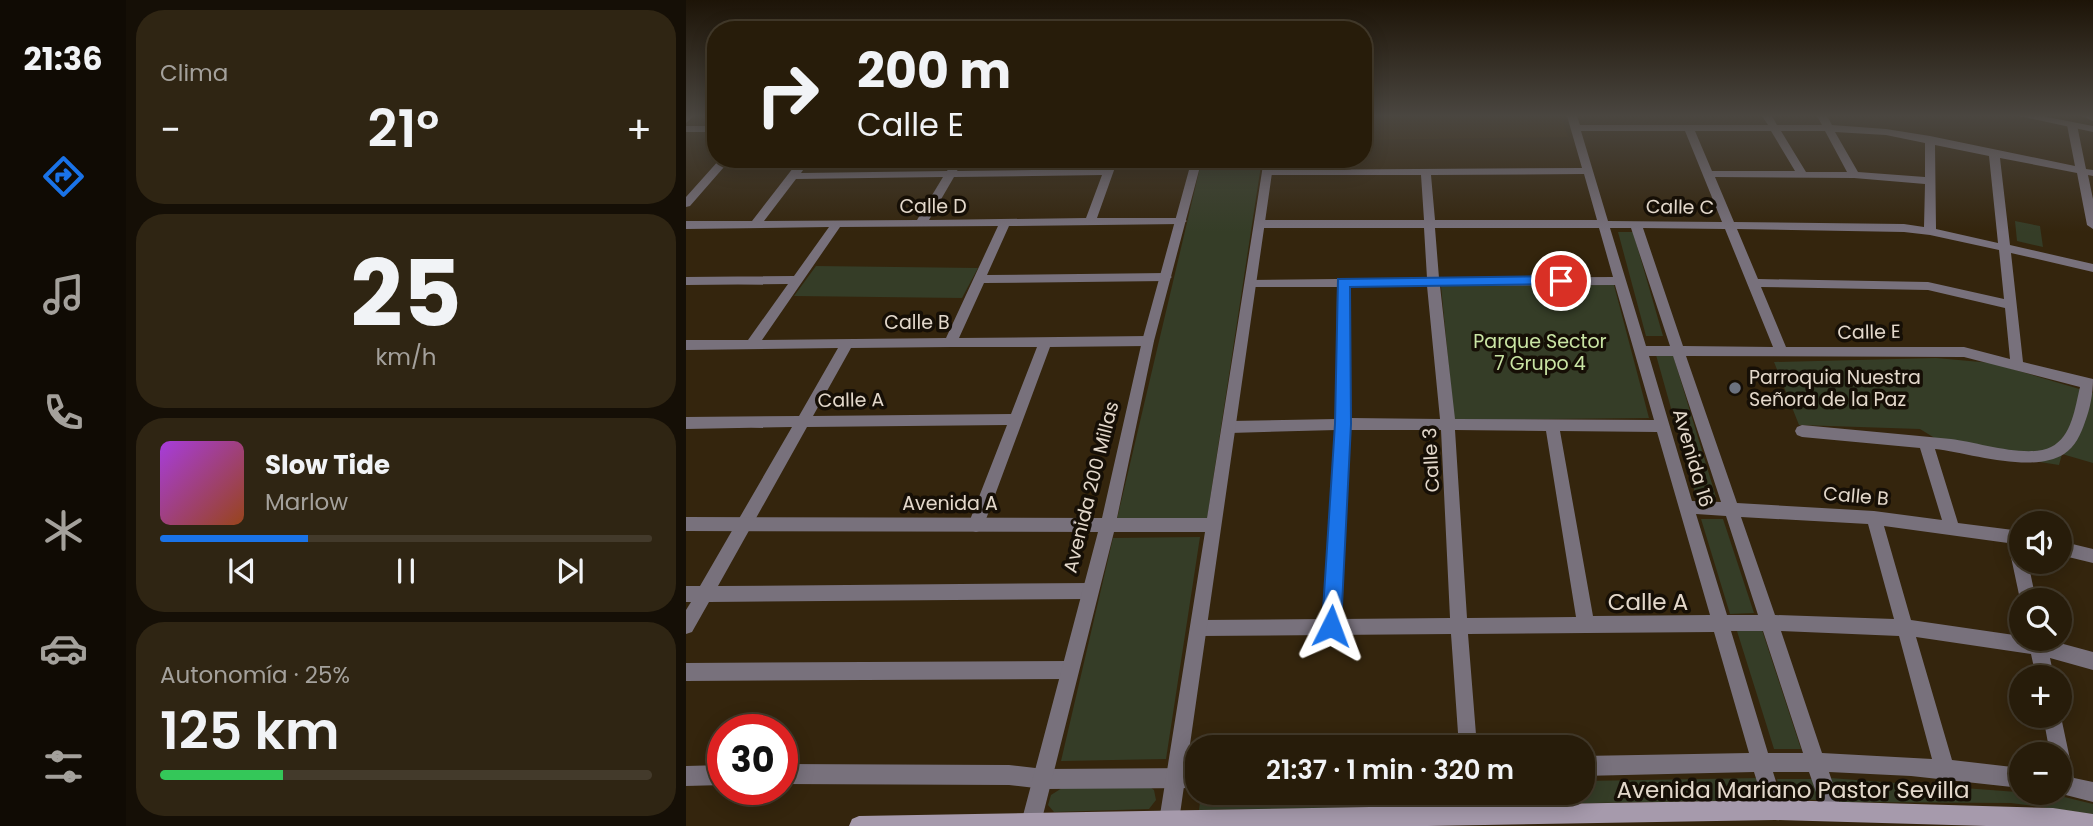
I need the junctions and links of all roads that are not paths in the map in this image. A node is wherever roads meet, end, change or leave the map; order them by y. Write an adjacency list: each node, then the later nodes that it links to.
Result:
1 (1583, 155): 17 (street, Avenida 16)
2 (1700, 155): 21 (street)
3 (1790, 155): 22 (street)
4 (1842, 155): 23 (street)
5 (1930, 155): 25 (street)
6 (1994, 155): 41 (street)
7 (2006, 155): 19 (street)
8 (2081, 155): 19 (street)
9 (718, 168): 26 (street)
10 (799, 168): 24 (street)
11 (954, 168): 20 (street)
12 (1110, 168): 18 (street)
13 (1195, 168): 28 (street, Avenida 200 Millas)
14 (1268, 168): 37 (street)
15 (1331, 168): 16 (street)
16 (1426, 171): 17 (street); 32 (street, Calle 3)
17 (1588, 171): 34 (street, Avenida 16)
18 (1109, 172): 20 (street); 29 (street)
19 (2087, 172): 27 (street)
20 (951, 174): 24 (street); 30 (street)
21 (1708, 174): 22 (street); 39 (street)
22 (1802, 174): 23 (street)
23 (1854, 175): 25 (street)
24 (793, 176): 36 (street)
25 (1930, 181): 40 (street)
26 (686, 204)
27 (2092, 219)
28 (1181, 221): 29 (street, Calle D); 43 (street, Avenida 200 Millas)
29 (1090, 222): 31 (street, Calle D)
30 (921, 223): 31 (street, Calle D); 33 (street, Calle D)
31 (1005, 223): 44 (street)
32 (1430, 223): 34 (street, Calle C); 37 (street, Calle C); 47 (street, Calle 3)
33 (837, 224): 36 (street, Calle D); 45 (street)
34 (1605, 224): 38 (street, Calle C); 48 (street, Avenida 16)
35 (686, 225): 36 (street, Calle D)
36 (755, 225)
37 (1261, 225): 49 (street)
38 (1636, 225): 39 (street, Calle C); 60 (street, Avenida 16)
39 (1730, 227): 40 (street, Calle C); 51 (street)
40 (1930, 231): 41 (street, Calle C)
41 (2004, 248): 42 (street, Calle C); 52 (street)
42 (2093, 268)
43 (1166, 278): 44 (street); 53 (street, Avenida 200 Millas)
44 (979, 279): 55 (street)
45 (798, 280): 46 (street); 56 (street)
46 (686, 281)
47 (1433, 281): 48 (street); 50 (street); 68 (street, Calle 3)
48 (1621, 281): 59 (street, Avenida 16)
49 (1252, 282): 50 (street); 71 (street)
50 (1343, 282): 67 (street)
51 (1753, 283): 52 (street); 61 (street)
52 (2011, 305): 62 (street)
53 (1148, 341): 54 (street, Calle B); 80 (street, Avenida 200 Millas)
54 (1045, 342): 55 (street, Calle B); 64 (street)
55 (950, 343): 57 (street, Calle B)
56 (752, 344): 57 (street, Calle B); 58 (street, Calle B)
57 (848, 344): 65 (street)
58 (686, 345)
59 (1642, 351): 60 (street, Calle E); 70 (street, Avenida 16)
60 (1678, 352): 61 (street, Calle E); 75 (street, Avenida 16)
61 (1782, 352): 62 (street, Calle E)
62 (2017, 363): 63 (street, Calle E)
63 (2091, 384): 73 (street)
64 (1016, 419): 65 (street, Calle A); 79 (street)
65 (802, 422): 66 (street, Calle A); 78 (street)
66 (686, 423)
67 (1343, 424): 68 (street); 71 (street); 93 (street)
68 (1448, 424): 69 (street); 94 (street, Calle 3)
69 (1552, 426): 70 (street); 91 (street)
70 (1663, 426): 74 (street, Avenida 16)
71 (1230, 427): 81 (street)
72 (1802, 431): 73 (street)
73 (1926, 442): 82 (street)
74 (1687, 506): 75 (street, Calle B); 90 (street, Avenida 16)
75 (1729, 507): 76 (street, Calle B); 89 (street, Avenida 16)
76 (1874, 517): 82 (street, Calle B); 96 (street)
77 (686, 524): 78 (street, Avenida A)
78 (743, 524): 79 (street, Avenida A); 88 (street)
79 (976, 524): 80 (street, Avenida A)
80 (1108, 525): 81 (street, Avenida A); 86 (street, Avenida 200 Millas)
81 (1214, 525): 95 (street)
82 (1952, 527): 83 (street, Calle B)
83 (2009, 536)
84 (2072, 551): 85 (street)
85 (2093, 556)
86 (1089, 591): 88 (street); 100 (street, Avenida 200 Millas)
87 (686, 594): 88 (street)
88 (704, 594): 92 (street)
89 (1769, 623): 90 (street, Calle A); 96 (street, Calle A); 104 (street, Avenida 16)
90 (1721, 624): 91 (street, Calle A); 103 (street, Avenida 16)
91 (1586, 625): 94 (street, Calle A)
92 (686, 626)
93 (1331, 626): 94 (street, Calle A); 95 (street, Calle A)
94 (1459, 626): 102 (street, Calle 3)
95 (1200, 628): 112 (street)
96 (1907, 628): 97 (street, Calle A); 106 (street)
97 (2009, 640)
98 (2064, 651): 99 (street, Calle A)
99 (2093, 660)
100 (1069, 670): 101 (street); 111 (street, Avenida 200 Millas)
101 (686, 672)
102 (1467, 735)
103 (1761, 761): 104 (street, Avenida Mariano Pastor Sevilla); 105 (street, Avenida Mariano Pastor Sevilla); 116 (street, Avenida 16)
104 (1816, 762): 106 (street, Avenida Mariano Pastor Sevilla); 117 (street, Avenida 16)
105 (1595, 766)
106 (1944, 767): 110 (street, Avenida Mariano Pastor Sevilla)
107 (798, 774): 111 (street)
108 (707, 775): 109 (street)
109 (686, 776)
110 (2009, 776)
111 (1044, 779): 112 (street); 120 (street, Avenida 200 Millas)
112 (1175, 779): 113 (street); 118 (street)
113 (1185, 779)
114 (2072, 786): 115 (street)
115 (2093, 792)
116 (1775, 810): 117 (main road, Avenida Mariano Pastor Sevilla); 118 (main road, Avenida Mariano Pastor Sevilla)
117 (1832, 811): 119 (main road, Avenida Mariano Pastor Sevilla)
118 (1168, 824): 120 (main road, Avenida Mariano Pastor Sevilla)
119 (2093, 824)
120 (1031, 825): 121 (main road, Avenida Mariano Pastor Sevilla)
121 (859, 826)

